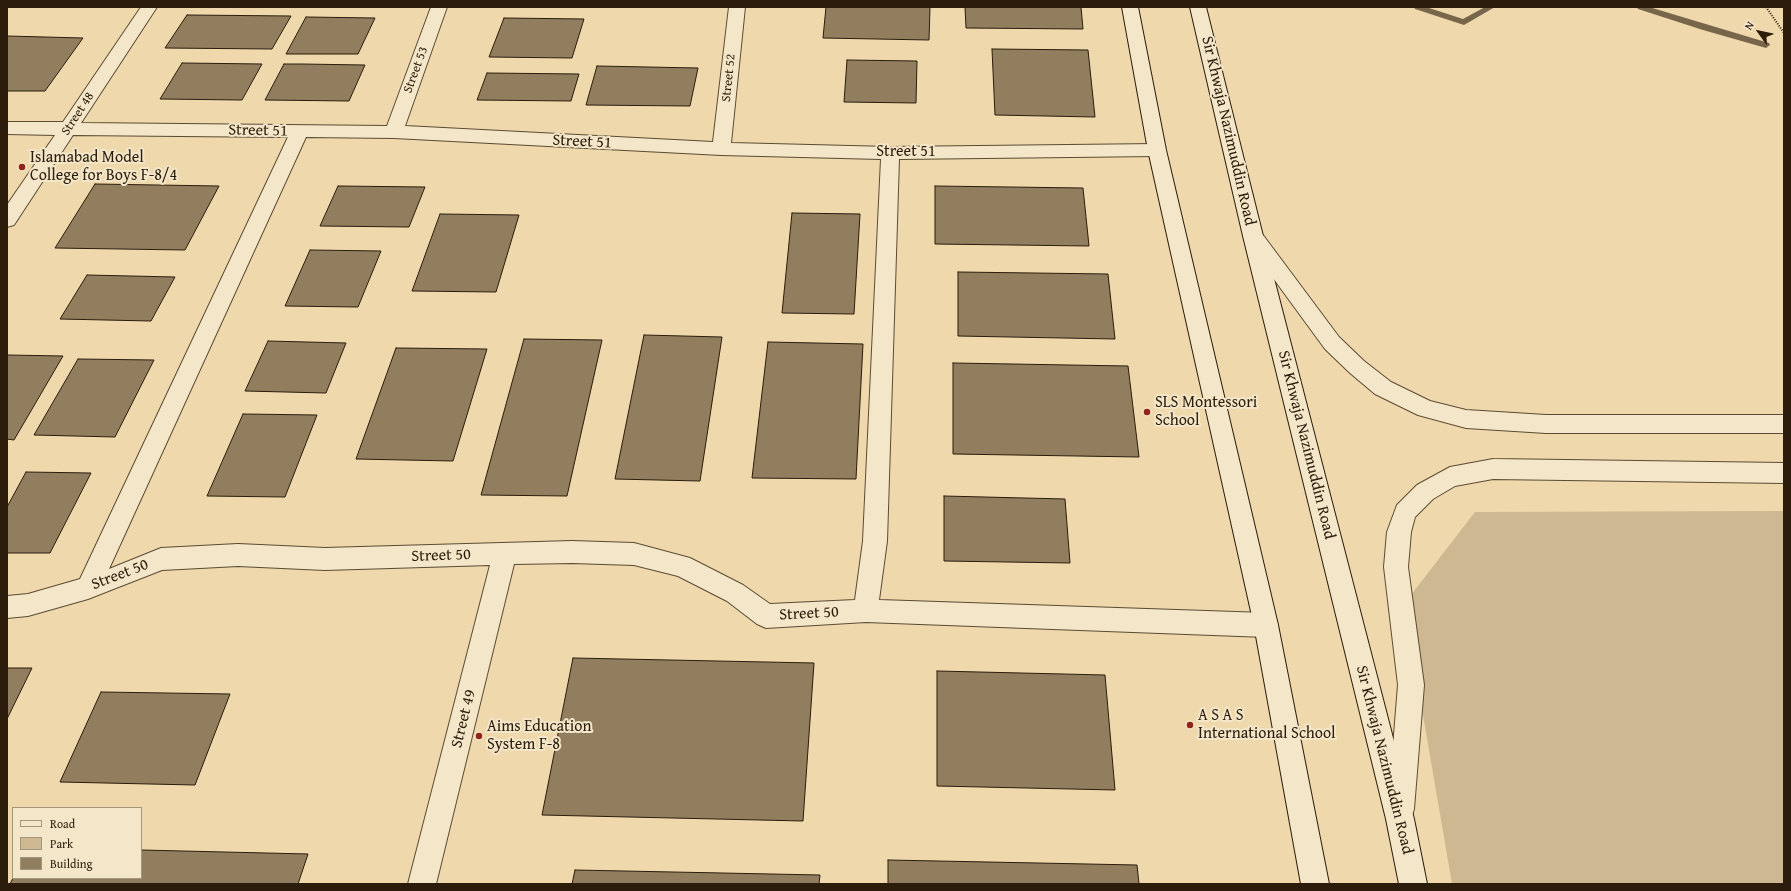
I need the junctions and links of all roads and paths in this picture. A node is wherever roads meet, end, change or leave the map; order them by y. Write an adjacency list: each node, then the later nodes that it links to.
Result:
1 (149, 7): 9 (street, Street 48)
2 (439, 7): 11 (street, Street 53)
3 (737, 7): 12 (street, Street 52)
4 (1130, 7): 13 (street)
5 (1198, 7): 16 (street, Sir Khwaja Nazimuddin Road)
6 (1766, 7): 7 (path)
7 (1784, 33)
8 (7, 128): 9 (street, Street 51)
9 (69, 128): 10 (street, Street 51); 15 (street, Street 48)
10 (300, 131): 11 (street, Street 51); 20 (street)
11 (394, 132): 12 (street, Street 51)
12 (721, 149): 14 (street, Street 51)
13 (1157, 150): 14 (street, Street 51); 23 (street)
14 (890, 153): 22 (street)
15 (7, 220)
16 (1253, 236): 17 (street); 24 (street, Sir Khwaja Nazimuddin Road)
17 (1784, 424)
18 (1784, 473): 24 (street)
19 (505, 554): 20 (street, Street 50); 22 (street, Street 50); 25 (street, Street 49)
20 (88, 588): 21 (street, Street 50)
21 (7, 607)
22 (866, 611): 23 (street, Street 50)
23 (1266, 625): 26 (street)
24 (1400, 818): 27 (street, Sir Khwaja Nazimuddin Road)
25 (422, 884)
26 (1315, 884)
27 (1413, 884)

